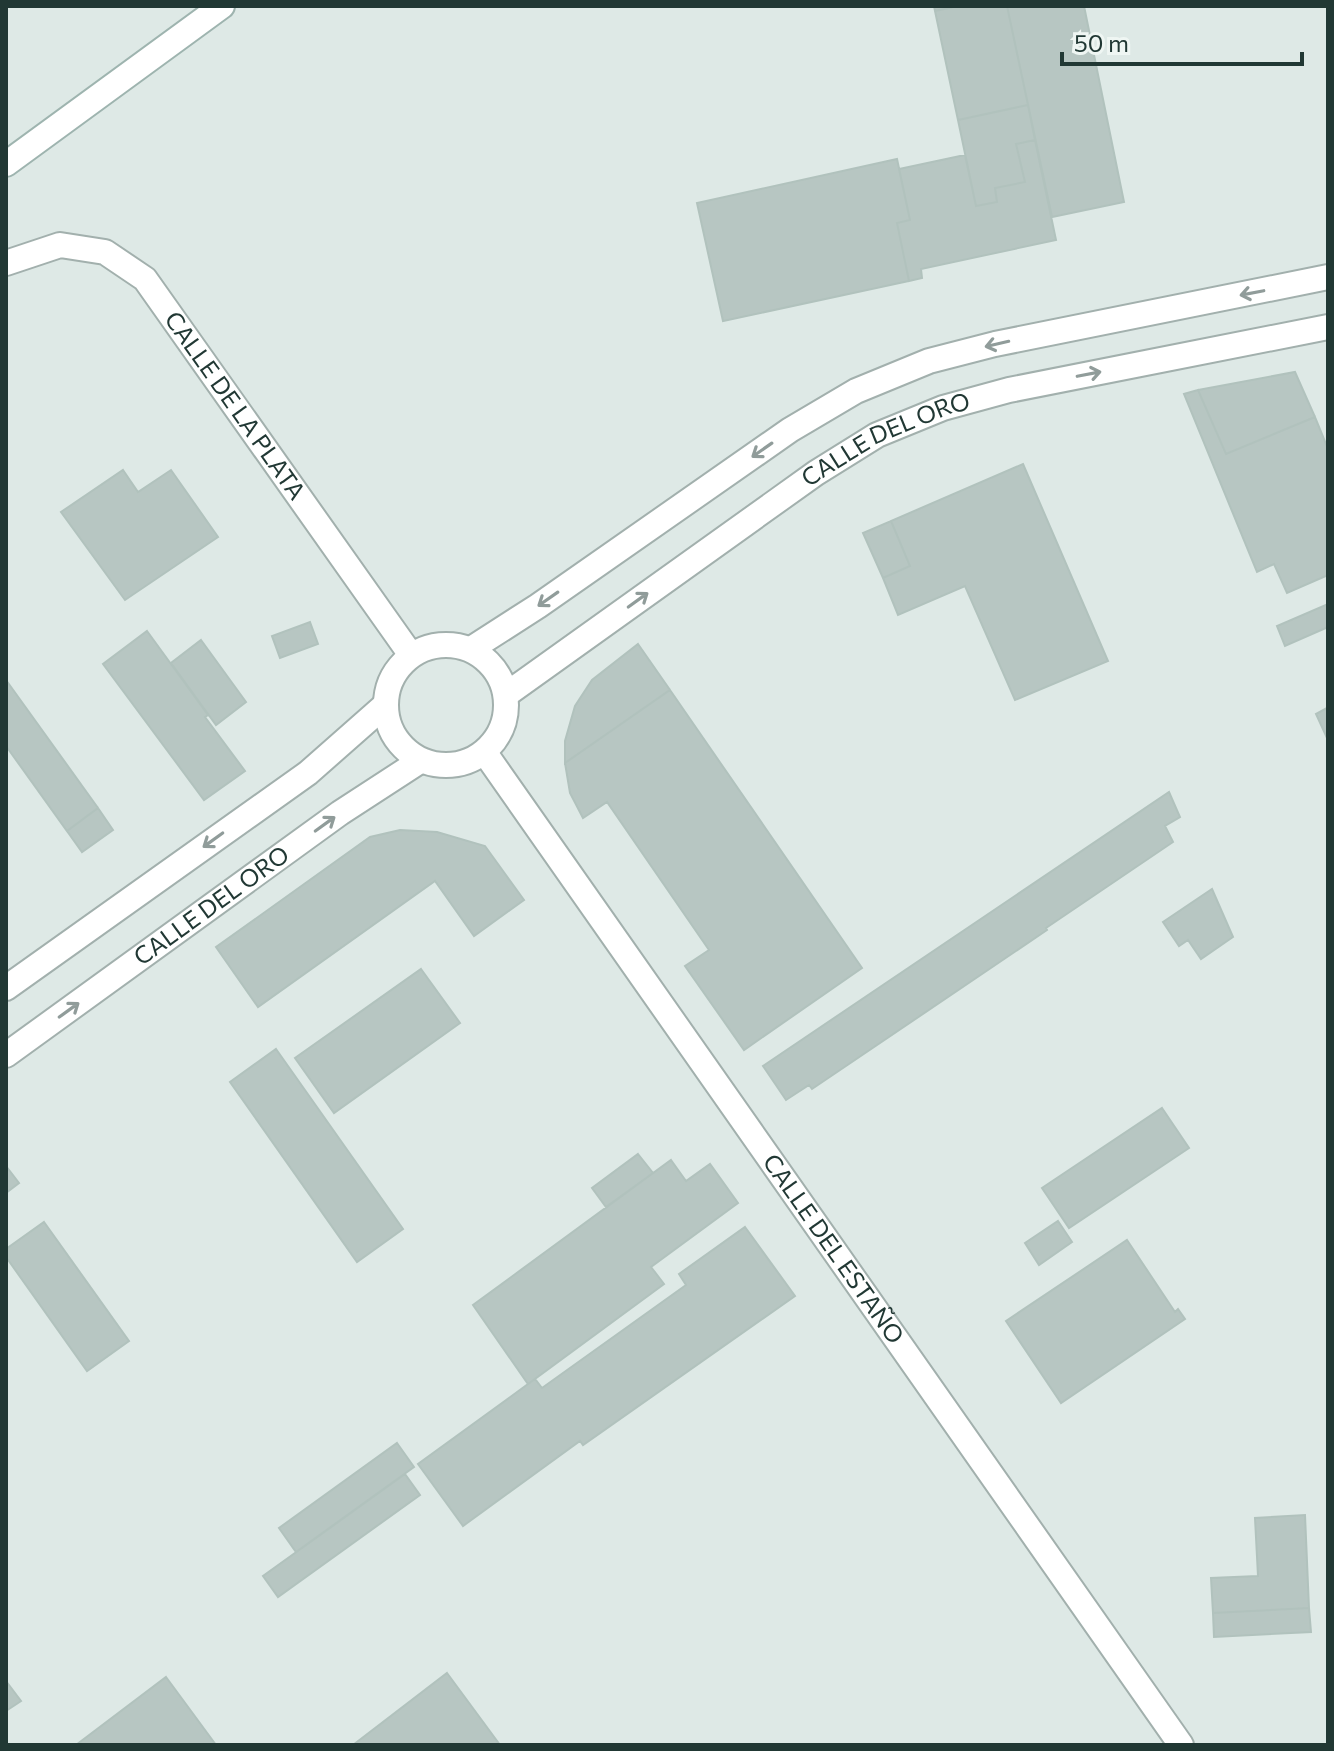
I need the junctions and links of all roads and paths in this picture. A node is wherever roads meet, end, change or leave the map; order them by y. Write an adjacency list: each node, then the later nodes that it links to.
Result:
1 (222, 6): 2 (street)
2 (6, 164)
3 (6, 263): 7 (street, CALLE DE LA PLATA)
4 (1328, 277): 6 (street, one-way to 6)
5 (1328, 327): 8 (street, CALLE DEL ORO, one-way to 5)
6 (471, 649): 7 (street); 8 (street)
7 (411, 655): 9 (street)
8 (507, 694): 10 (street)
9 (384, 706): 11 (street); 12 (street, one-way to 12)
10 (485, 753): 11 (street); 14 (street, CALLE DEL ESTAÑO)
11 (420, 761): 13 (street, CALLE DEL ORO, one-way to 11)
12 (6, 988)
13 (6, 1055)
14 (1181, 1745)

